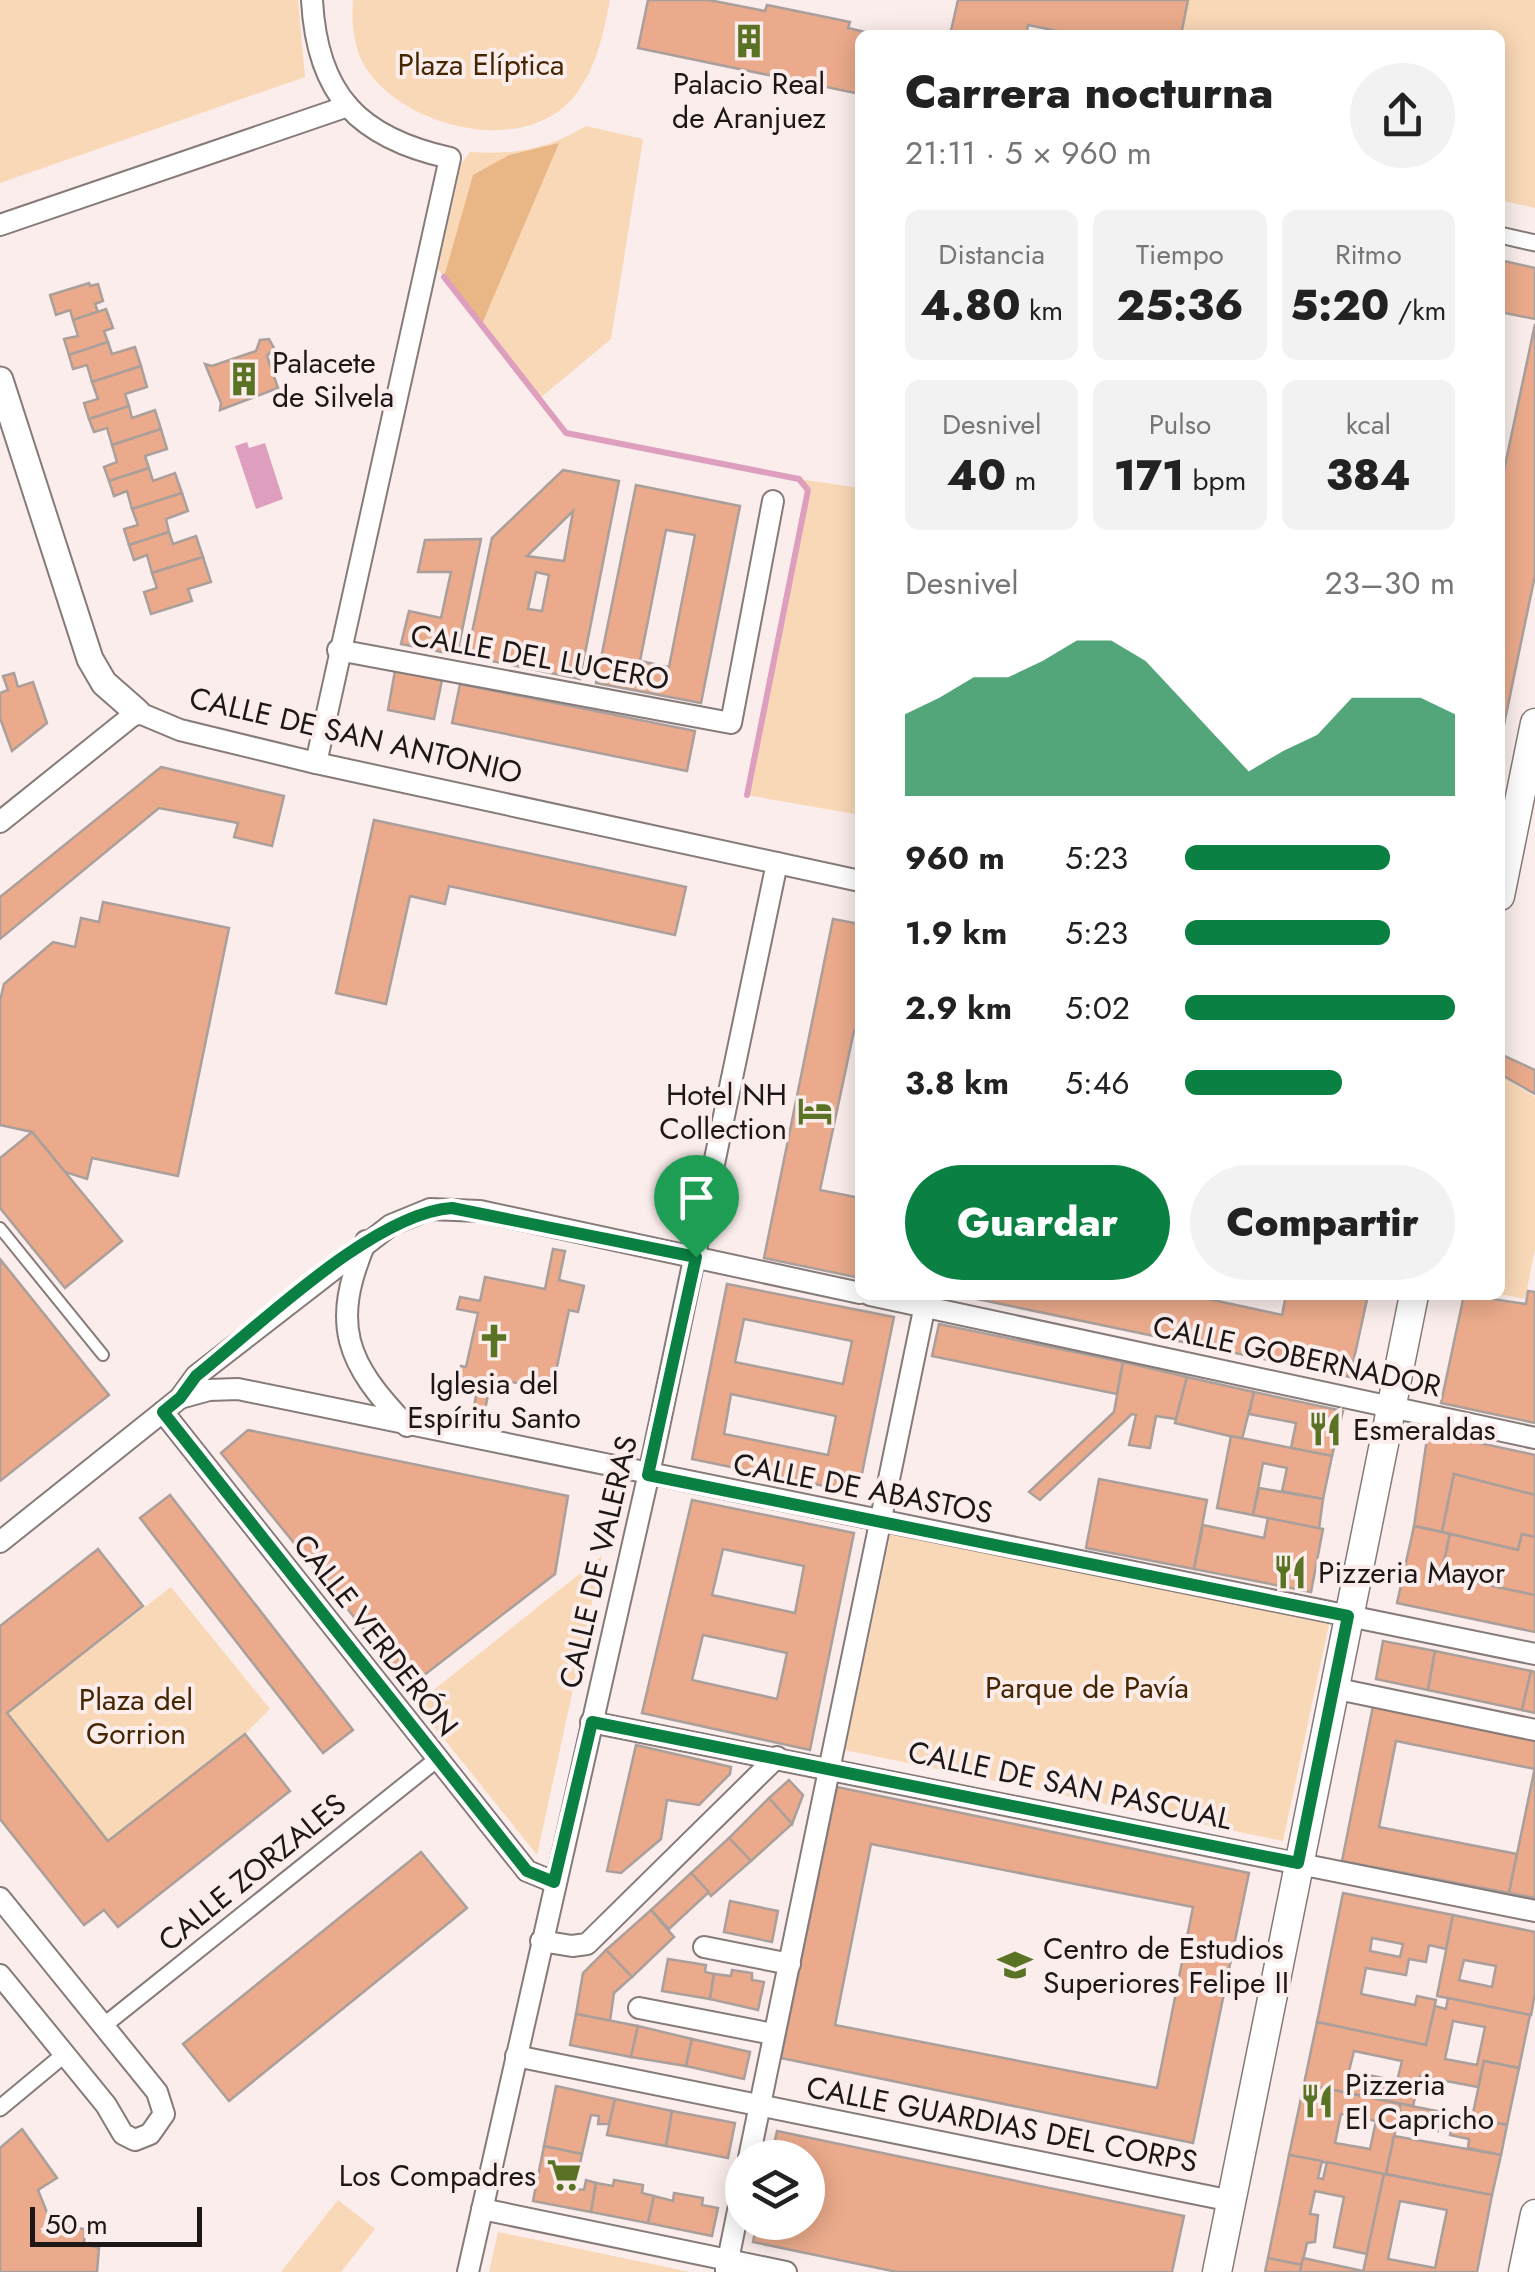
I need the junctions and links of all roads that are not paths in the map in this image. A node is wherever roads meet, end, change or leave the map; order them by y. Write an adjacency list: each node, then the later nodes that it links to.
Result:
1 (312, 0): 2 (street)
2 (348, 106): 3 (street); 8 (street)
3 (0, 225)
4 (1505, 236): 5 (street)
5 (1535, 243)
6 (0, 380): 9 (street, CALLE DE SAN ANTONIO)
7 (773, 502): 8 (street, CALLE DEL LUCERO)
8 (338, 650): 11 (street)
9 (137, 712): 11 (street, CALLE DE SAN ANTONIO); 12 (street)
10 (1535, 723): 14 (main road)
11 (316, 763): 13 (street, CALLE DE SAN ANTONIO)
12 (0, 822)
13 (777, 863): 15 (street, CALLE DE SAN ANTONIO); 18 (street, CALLE DE VALERAS)
14 (1505, 871)
15 (855, 880)
16 (0, 1228): 22 (lane)
17 (367, 1240): 18 (street); 23 (street); 26 (street)
18 (696, 1257): 19 (street); 28 (street, CALLE DE VALERAS)
19 (855, 1292)
20 (1413, 1300): 24 (main road)
21 (925, 1301): 24 (street, CALLE GOBERNADOR); 29 (street)
22 (103, 1355)
23 (180, 1398): 25 (street); 26 (street, CALLE DE ABASTOS)
24 (1389, 1407): 27 (street, CALLE GOBERNADOR); 31 (main road)
25 (163, 1412): 30 (street); 37 (street, CALLE VERDERÓN)
26 (406, 1426): 28 (street, CALLE DE ABASTOS)
27 (1535, 1438)
28 (648, 1475): 29 (street, CALLE DE ABASTOS); 34 (street, CALLE DE VALERAS)
29 (880, 1522): 31 (street, CALLE DE ABASTOS); 38 (street)
30 (0, 1542)
31 (1348, 1616): 32 (street, CALLE DE ABASTOS); 33 (main road)
32 (1535, 1654)
33 (1333, 1688): 35 (street); 39 (main road)
34 (592, 1722): 36 (street, CALLE DE SAN PASCUAL); 40 (street, CALLE DE VALERAS)
35 (1535, 1730)
36 (777, 1756): 38 (street, CALLE DE SAN PASCUAL); 43 (street)
37 (436, 1760): 40 (street, CALLE VERDERÓN); 48 (street, CALLE ZORZALES)
38 (828, 1767): 39 (street, CALLE DE SAN PASCUAL); 45 (street)
39 (1298, 1863): 42 (street, CALLE DE SAN PASCUAL); 55 (main road)
40 (554, 1882): 43 (street, CALLE DE VALERAS)
41 (0, 1898): 48 (street)
42 (1535, 1911)
43 (541, 1940): 51 (street, CALLE DE VALERAS)
44 (704, 1947): 45 (street)
45 (790, 1964): 49 (street)
46 (0, 1975): 50 (street)
47 (639, 2008): 49 (street)
48 (102, 2027): 50 (street)
49 (773, 2034): 52 (street)
50 (65, 2054): 53 (street)
51 (516, 2056): 52 (street, CALLE GUARDIAS DEL CORPS); 56 (street, CALLE DE VALERAS)
52 (760, 2106): 54 (street); 55 (street, CALLE GUARDIAS DEL CORPS)
53 (0, 2108)
54 (753, 2140)
55 (1232, 2201): 62 (main road)
56 (482, 2209): 59 (street); 60 (street, CALLE DE VALERAS)
57 (1534, 2221): 63 (main road)
58 (732, 2240): 59 (street)
59 (727, 2266): 61 (street)
60 (468, 2272)
61 (786, 2272)
62 (1217, 2272)
63 (1523, 2272)

